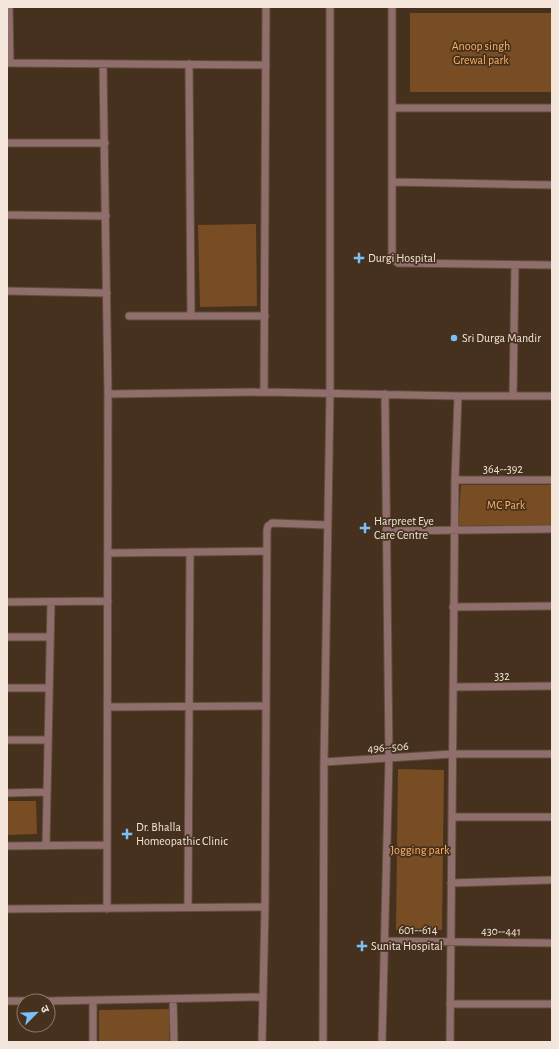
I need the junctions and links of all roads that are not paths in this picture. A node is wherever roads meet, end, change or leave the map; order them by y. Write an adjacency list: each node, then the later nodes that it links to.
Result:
1 (9, 7): 5 (street)
2 (266, 7): 8 (street)
3 (330, 7): 25 (street)
4 (392, 7): 9 (street)
5 (8, 63): 7 (street)
6 (189, 64): 7 (street); 8 (street); 22 (street)
7 (104, 65): 12 (street)
8 (266, 65): 23 (street)
9 (393, 108): 10 (street); 13 (street)
10 (552, 108)
11 (7, 142): 12 (street)
12 (105, 143): 16 (street)
13 (393, 182): 14 (street); 17 (street)
14 (552, 185)
15 (7, 216): 16 (street)
16 (106, 216): 20 (street)
17 (516, 265): 18 (street); 29 (street)
18 (552, 265)
19 (7, 291): 20 (street)
20 (107, 293): 26 (street)
21 (129, 316): 22 (street)
22 (191, 316): 23 (street)
23 (265, 316): 24 (street)
24 (264, 392): 25 (street); 26 (street)
25 (330, 393): 27 (street); 33 (street)
26 (108, 394): 39 (street)
27 (385, 394): 28 (street); 36 (street)
28 (458, 396): 29 (street); 31 (street)
29 (513, 396): 30 (street)
30 (552, 396)
31 (454, 480): 32 (street, 364--392); 35 (street)
32 (552, 480)
33 (327, 525): 37 (street); 59 (street)
34 (552, 529): 35 (street)
35 (454, 530): 36 (street); 43 (street)
36 (386, 531): 58 (street)
37 (267, 551): 38 (street); 52 (street)
38 (190, 552): 39 (street); 51 (street)
39 (108, 553): 40 (street)
40 (108, 601): 42 (street); 53 (street)
41 (7, 602): 42 (street)
42 (51, 602): 46 (street)
43 (454, 606): 44 (street); 48 (street)
44 (552, 606)
45 (7, 637): 46 (street)
46 (50, 637): 50 (street)
47 (552, 686): 48 (street, 332)
48 (453, 687): 56 (street)
49 (7, 688): 50 (street)
50 (49, 688): 55 (street)
51 (188, 706): 52 (street); 53 (street); 69 (street)
52 (266, 706): 70 (street)
53 (108, 708): 65 (street)
54 (7, 740): 55 (street)
55 (48, 740): 60 (street)
56 (452, 754): 57 (street, 496--506); 58 (street, 496--506); 62 (street)
57 (552, 754)
58 (389, 758): 59 (street, 496--506); 73 (street)
59 (324, 762): 85 (street)
60 (47, 792): 61 (street); 64 (street)
61 (7, 793)
62 (452, 817): 63 (street); 68 (street)
63 (552, 817)
64 (46, 845): 65 (street); 66 (street)
65 (106, 845): 71 (street)
66 (7, 846)
67 (552, 880): 68 (street)
68 (451, 883): 74 (street)
69 (188, 907): 70 (street); 71 (street)
70 (265, 907): 76 (street)
71 (107, 908): 72 (street)
72 (7, 909)
73 (384, 941): 74 (street, 601--614); 86 (street)
74 (451, 941): 75 (street, 430--441); 80 (street)
75 (552, 943)
76 (262, 997): 77 (street); 84 (street)
77 (174, 999): 79 (street); 83 (street)
78 (56, 1001): 79 (street)
79 (93, 1001): 82 (street)
80 (450, 1004): 81 (street); 87 (street)
81 (552, 1004)
82 (93, 1042)
83 (174, 1042)
84 (262, 1042)
85 (323, 1042)
86 (382, 1042)
87 (450, 1042)

